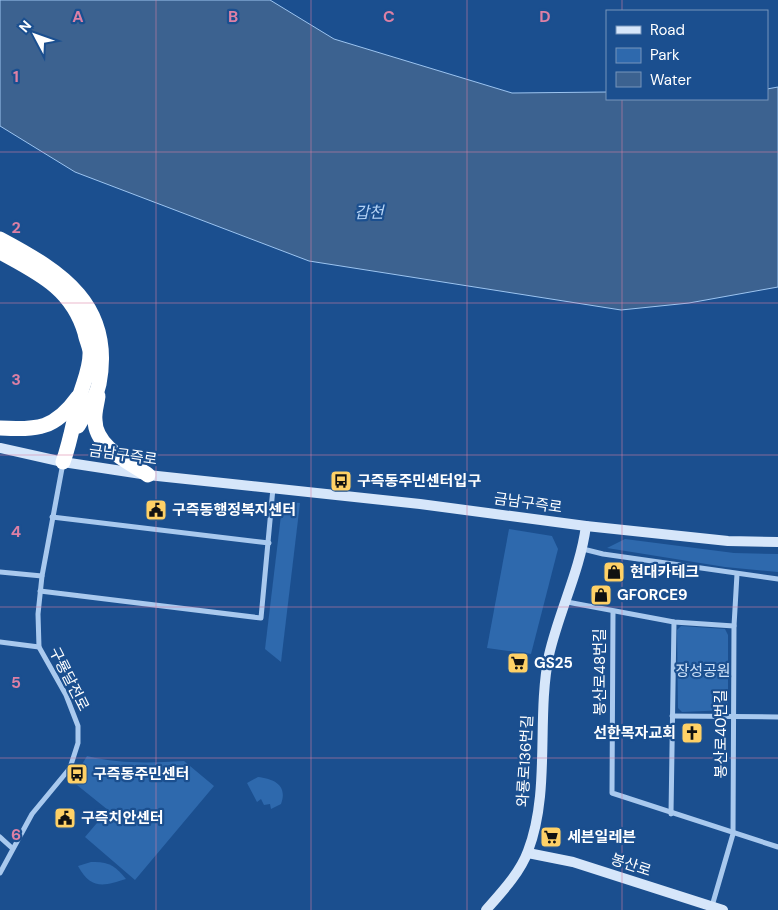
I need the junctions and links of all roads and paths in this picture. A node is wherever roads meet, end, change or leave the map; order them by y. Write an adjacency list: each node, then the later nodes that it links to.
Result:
1 (0, 239): 3 (highway)
2 (0, 252): 4 (highway)
3 (99, 386): 6 (highway); 9 (highway)
4 (80, 394): 5 (highway); 6 (highway)
5 (0, 428)
6 (72, 438): 8 (highway)
7 (0, 448): 8 (main road, 금남구즉로)
8 (64, 462): 9 (main road, 금남구즉로); 11 (street, 구룡달전로)
9 (148, 475): 10 (main road, 금남구즉로)
10 (274, 487): 12 (main road, 금남구즉로); 14 (street)
11 (52, 517): 14 (street); 18 (street, 구룡달전로)
12 (586, 526): 13 (main road, 금남구즉로); 15 (main road, 와룡로136번길)
13 (778, 542)
14 (269, 543): 20 (street)
15 (583, 549): 17 (street); 21 (main road, 와룡로136번길)
16 (0, 572): 18 (street)
17 (738, 574): 19 (street); 24 (street, 봉산로40번길)
18 (42, 576): 20 (street, 구룡달전로)
19 (778, 579)
20 (40, 591): 26 (street, 구룡달전로)
21 (567, 602): 22 (street); 35 (main road, 와룡로136번길)
22 (613, 612): 23 (street); 30 (street, 봉산로48번길)
23 (674, 622): 24 (street); 27 (street)
24 (734, 626): 28 (street, 봉산로40번길)
25 (0, 642): 26 (street)
26 (39, 647): 34 (street, 구룡달전로)
27 (672, 716): 28 (street); 30 (street)
28 (734, 716): 29 (street); 31 (street, 봉산로40번길)
29 (778, 717)
30 (671, 814): 31 (street)
31 (733, 834): 33 (street); 37 (street, 봉산로40번길)
32 (0, 837): 34 (street)
33 (778, 847)
34 (12, 848): 36 (street, 구룡달전로)
35 (528, 852): 37 (main road, 봉산로); 38 (main road, 와룡로136번길)
36 (0, 873)
37 (712, 906): 39 (main road, 봉산로)
38 (486, 910)
39 (723, 910)

